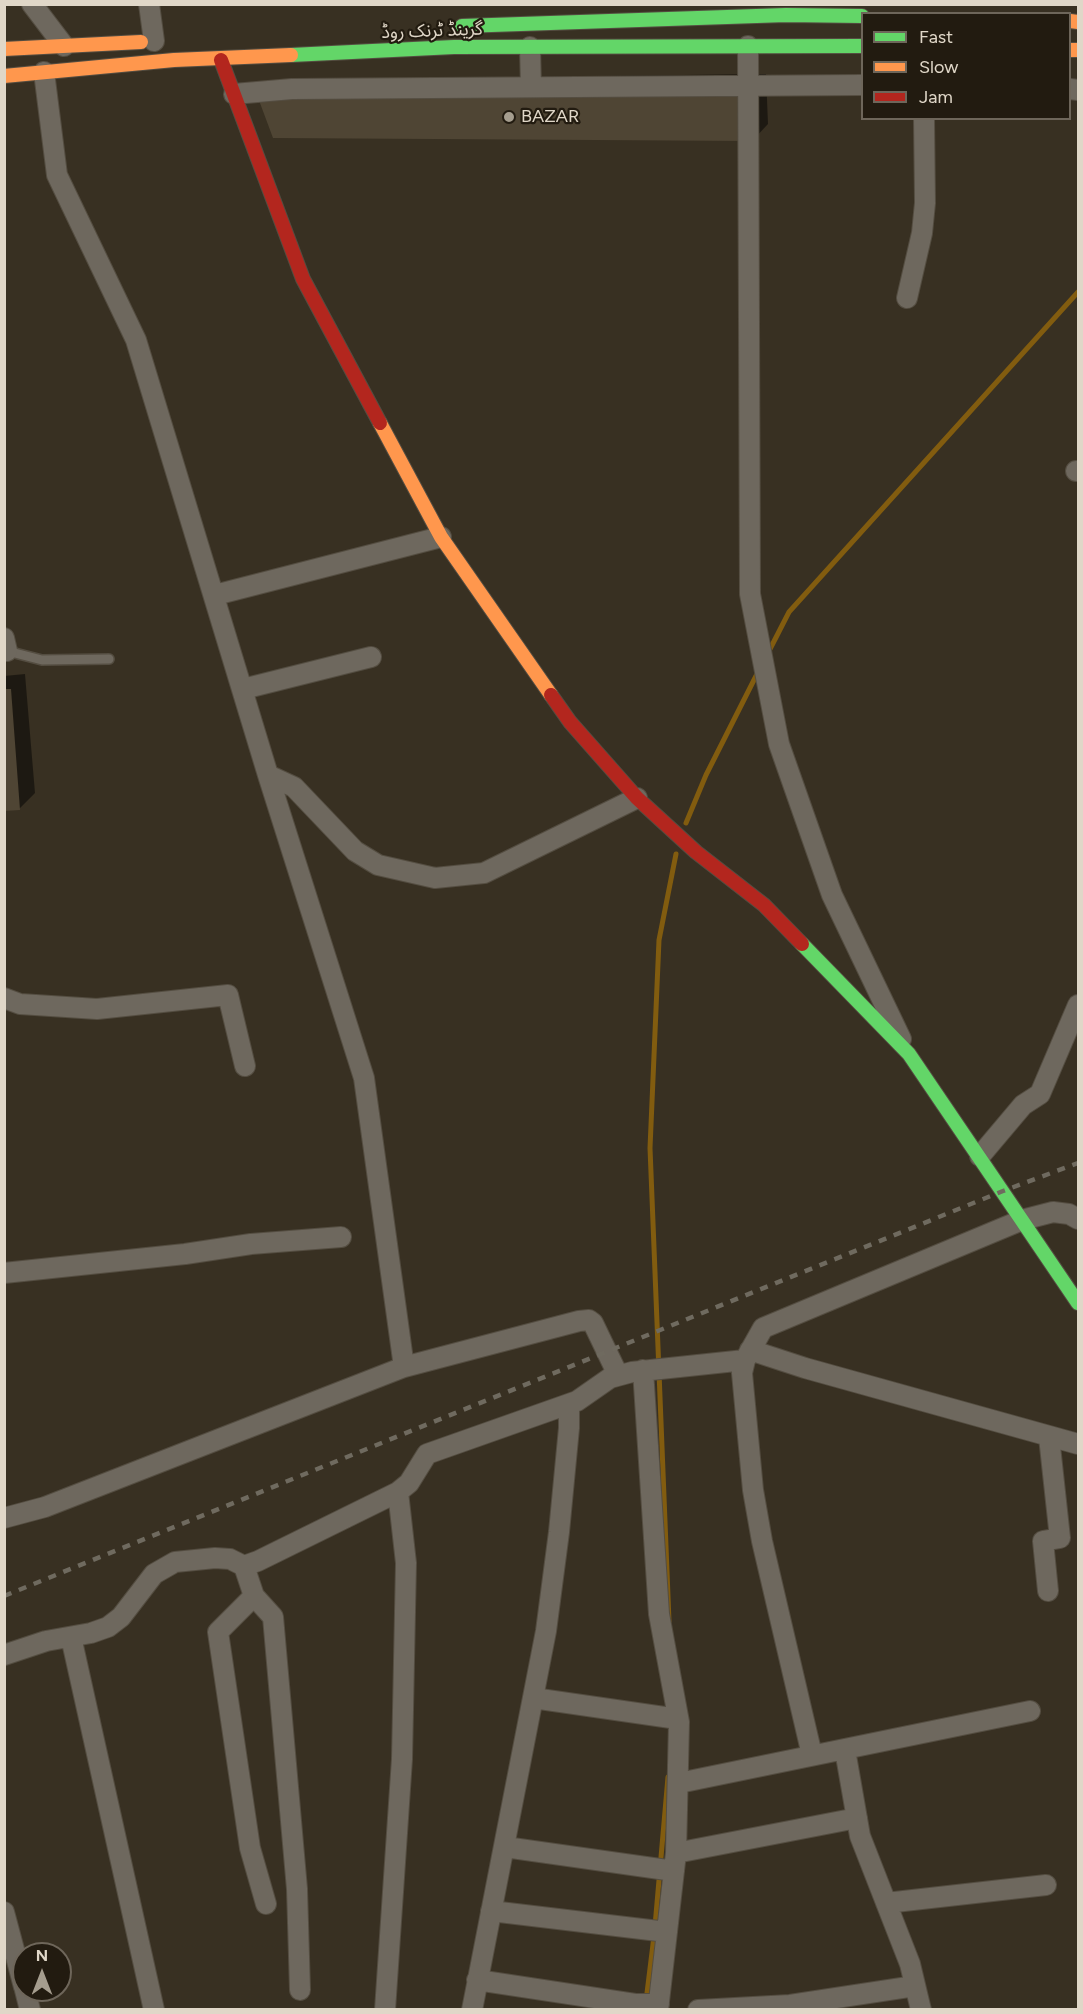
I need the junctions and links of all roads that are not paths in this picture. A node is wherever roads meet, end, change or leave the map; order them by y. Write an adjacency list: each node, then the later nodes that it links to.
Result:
1 (33, 4): 10 (street)
2 (149, 4): 8 (street)
3 (798, 10): 4 (main road, گرینڈ ٹرنک روڈ); 7 (main road, گرینڈ ٹرنک روڈ)
4 (564, 13): 6 (main road, گرینڈ ٹرنک روڈ)
5 (861, 17): 7 (main road, گرینڈ ٹرنک روڈ)
6 (448, 27)
7 (845, 31): 9 (main road, گرینڈ ٹرنک روڈ); 11 (main road, گرینڈ ٹرنک روڈ)
8 (159, 41): 10 (main road)
9 (861, 45)
10 (64, 46): 13 (main road)
11 (748, 46): 12 (main road, گرینڈ ٹرنک روڈ); 17 (street)
12 (530, 47): 14 (main road, گرینڈ ٹرنک روڈ); 19 (street)
13 (6, 49)
14 (221, 60): 15 (main road, گرینڈ ٹرنک روڈ); 20 (main road)
15 (44, 72): 16 (main road, گرینڈ ٹرنک روڈ); 24 (street)
16 (4, 76)
17 (748, 85): 18 (street); 19 (street); 33 (street)
18 (861, 85)
19 (531, 87): 20 (street)
20 (234, 93): 23 (main road)
21 (924, 120): 22 (street)
22 (907, 298)
23 (441, 537): 24 (street); 30 (main road)
24 (215, 596): 28 (street)
25 (5, 647): 27 (lane)
26 (370, 657): 28 (street)
27 (109, 659)
28 (243, 689): 29 (street)
29 (268, 775): 30 (street); 42 (street)
30 (637, 798): 33 (main road)
31 (4, 998): 34 (street)
32 (1078, 1005): 35 (street)
33 (909, 1054): 35 (main road)
34 (245, 1066)
35 (980, 1156): 37 (main road)
36 (1078, 1219): 37 (street)
37 (1022, 1220): 40 (main road); 41 (street)
38 (341, 1237): 39 (street)
39 (4, 1273)
40 (1078, 1303)
41 (748, 1355): 43 (street); 46 (street); 59 (street)
42 (404, 1367): 44 (street); 49 (street)
43 (643, 1370): 44 (street); 57 (street)
44 (618, 1375): 45 (street)
45 (569, 1404): 48 (street); 55 (street)
46 (1049, 1437): 47 (street); 51 (street)
47 (1078, 1444)
48 (398, 1492): 50 (street); 76 (street)
49 (4, 1518)
50 (244, 1566): 52 (street); 53 (street)
51 (1048, 1591)
52 (254, 1596): 66 (street); 73 (street)
53 (71, 1637): 54 (street); 75 (street)
54 (4, 1655)
55 (533, 1698): 57 (street); 62 (street)
56 (1030, 1710): 58 (street)
57 (678, 1719): 60 (street)
58 (844, 1750): 59 (street); 61 (street)
59 (812, 1755): 60 (street)
60 (679, 1783): 63 (street)
61 (856, 1818): 63 (street); 65 (street)
62 (505, 1847): 63 (street); 67 (street)
63 (675, 1862): 69 (street)
64 (1046, 1885): 65 (street)
65 (886, 1903): 72 (street)
66 (266, 1904)
67 (491, 1911): 69 (street); 71 (street)
68 (4, 1912): 70 (street)
69 (667, 1932): 74 (street)
70 (12, 1942)
71 (477, 1980): 74 (street); 77 (street)
72 (915, 1986): 78 (street); 79 (street)
73 (300, 1990)
74 (658, 2007)
75 (154, 2010)
76 (385, 2010)
77 (472, 2010)
78 (698, 2010)
79 (921, 2010)

